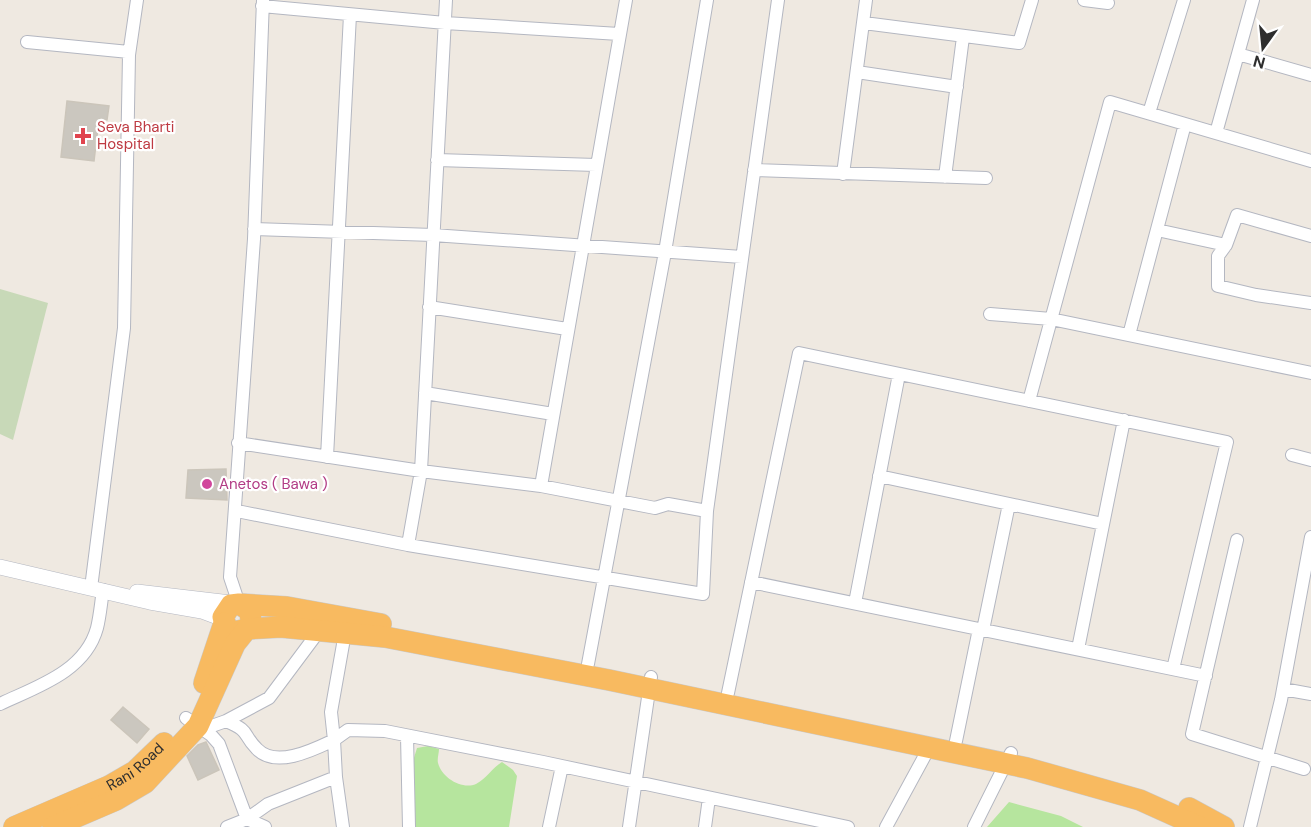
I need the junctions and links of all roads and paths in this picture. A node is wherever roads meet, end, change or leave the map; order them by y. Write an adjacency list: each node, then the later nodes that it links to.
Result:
1 (137, 0): 19 (street)
2 (446, 0): 14 (street)
3 (626, 0): 16 (street)
4 (707, 0): 41 (street)
5 (778, 0): 30 (street)
6 (866, 0): 15 (street)
7 (1032, 0): 17 (street)
8 (1084, 0): 12 (street)
9 (1184, 0): 24 (street)
10 (1253, 0): 20 (street)
11 (263, 3): 13 (street); 34 (street)
12 (1108, 3)
13 (350, 15): 14 (street); 36 (street)
14 (445, 23): 16 (street); 27 (street)
15 (864, 23): 17 (street); 21 (street)
16 (619, 34): 29 (street)
17 (963, 37): 23 (street)
18 (27, 42): 19 (street)
19 (129, 52): 73 (street)
20 (1238, 54): 22 (street); 26 (street)
21 (857, 72): 23 (street); 31 (street)
22 (1311, 75)
23 (957, 87): 32 (street)
24 (1149, 113): 25 (street); 46 (street)
25 (1185, 124): 26 (street); 35 (street)
26 (1216, 133): 28 (street)
27 (437, 160): 29 (street); 37 (street)
28 (1311, 161)
29 (596, 165): 40 (street)
30 (754, 170): 31 (street); 42 (street)
31 (843, 174): 32 (street)
32 (945, 177): 33 (street)
33 (986, 178)
34 (254, 229): 36 (street); 55 (street)
35 (1157, 230): 39 (street); 48 (street)
36 (337, 232): 37 (street); 57 (street)
37 (433, 235): 40 (street); 44 (street)
38 (1311, 236): 39 (street)
39 (1226, 245): 43 (street)
40 (580, 247): 41 (street); 47 (street)
41 (665, 252): 42 (street); 62 (street)
42 (742, 257): 65 (street)
43 (1311, 303)
44 (429, 307): 47 (street); 51 (street)
45 (990, 314): 46 (street)
46 (1051, 320): 48 (street); 52 (street)
47 (567, 329): 53 (street)
48 (1130, 335): 49 (street)
49 (1311, 373)
50 (899, 374): 52 (street); 60 (street); 72 (street)
51 (425, 393): 53 (street); 59 (street)
52 (1029, 401): 54 (street)
53 (553, 414): 61 (street)
54 (1124, 420): 66 (street); 83 (street)
55 (238, 442): 57 (street); 64 (street)
56 (1292, 455): 58 (street)
57 (327, 457): 59 (street)
58 (1311, 460)
59 (421, 471): 61 (street); 69 (street)
60 (879, 476): 63 (street); 74 (street)
61 (541, 486): 62 (street)
62 (618, 501): 65 (street); 71 (street)
63 (1009, 504): 66 (street); 78 (street)
64 (237, 511): 69 (street); 75 (street)
65 (707, 511): 71 (street)
66 (1103, 524): 81 (street)
67 (1311, 537): 86 (street)
68 (1237, 540): 84 (street)
69 (408, 545): 71 (street)
70 (0, 567): 73 (street)
71 (604, 576): 82 (street)
72 (751, 582): 74 (street); 87 (street)
73 (104, 590): 75 (street); 76 (street); 89 (street)
74 (855, 603): 78 (street)
75 (239, 604): 76 (highway); 77 (highway); 82 (highway)
76 (224, 624): 77 (highway); 91 (highway, Rani Road)
77 (247, 629): 79 (highway); 91 (highway)
78 (981, 629): 81 (street); 94 (street)
79 (319, 631): 80 (highway); 90 (street)
80 (345, 633): 85 (highway); 93 (street)
81 (1078, 650): 83 (street)
82 (588, 664): 85 (highway)
83 (1173, 669): 84 (street)
84 (1206, 676): 96 (street)
85 (650, 683): 87 (highway); 95 (highway); 101 (street)
86 (1283, 688): 88 (street); 96 (street)
87 (728, 693): 94 (highway)
88 (1311, 694)
89 (4, 699)
90 (226, 721): 91 (street); 93 (street)
91 (192, 722): 103 (street); 104 (highway, Rani Road); 105 (highway)
92 (407, 736): 93 (street); 98 (street); 109 (street)
93 (334, 740): 100 (street)
94 (956, 741): 97 (highway)
95 (929, 748): 97 (highway); 114 (street)
96 (1268, 756): 99 (street); 118 (street)
97 (1009, 758): 115 (street); 116 (highway); 117 (highway)
98 (562, 766): 101 (street); 110 (street)
99 (1304, 768)
100 (336, 777): 103 (street); 108 (street)
101 (637, 783): 102 (street); 111 (street)
102 (709, 798): 112 (street); 113 (street)
103 (247, 819): 106 (street); 107 (street)
104 (14, 827)
105 (53, 827)
106 (227, 827)
107 (265, 827)
108 (343, 827)
109 (408, 827)
110 (549, 827)
111 (629, 827)
112 (705, 827)
113 (848, 827)
114 (886, 827)
115 (974, 827)
116 (1200, 827)
117 (1224, 827)
118 (1250, 827)

